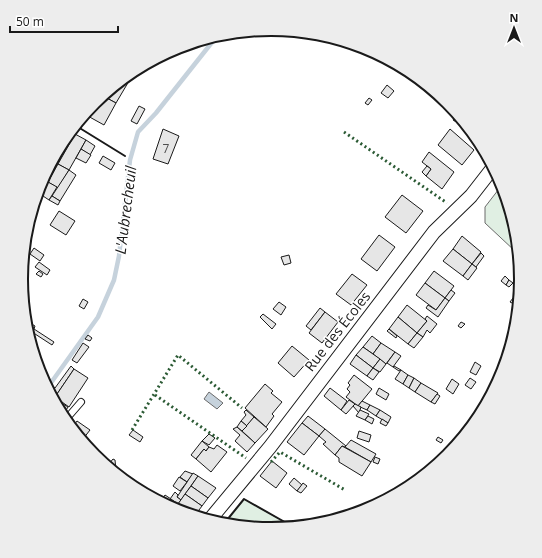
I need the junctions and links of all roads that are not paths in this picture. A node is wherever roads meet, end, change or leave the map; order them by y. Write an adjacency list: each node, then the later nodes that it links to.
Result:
1 (489, 173): 4 (street, Rue des Écoles)
2 (80, 402): 3 (lane)
3 (70, 415)
4 (214, 515)

